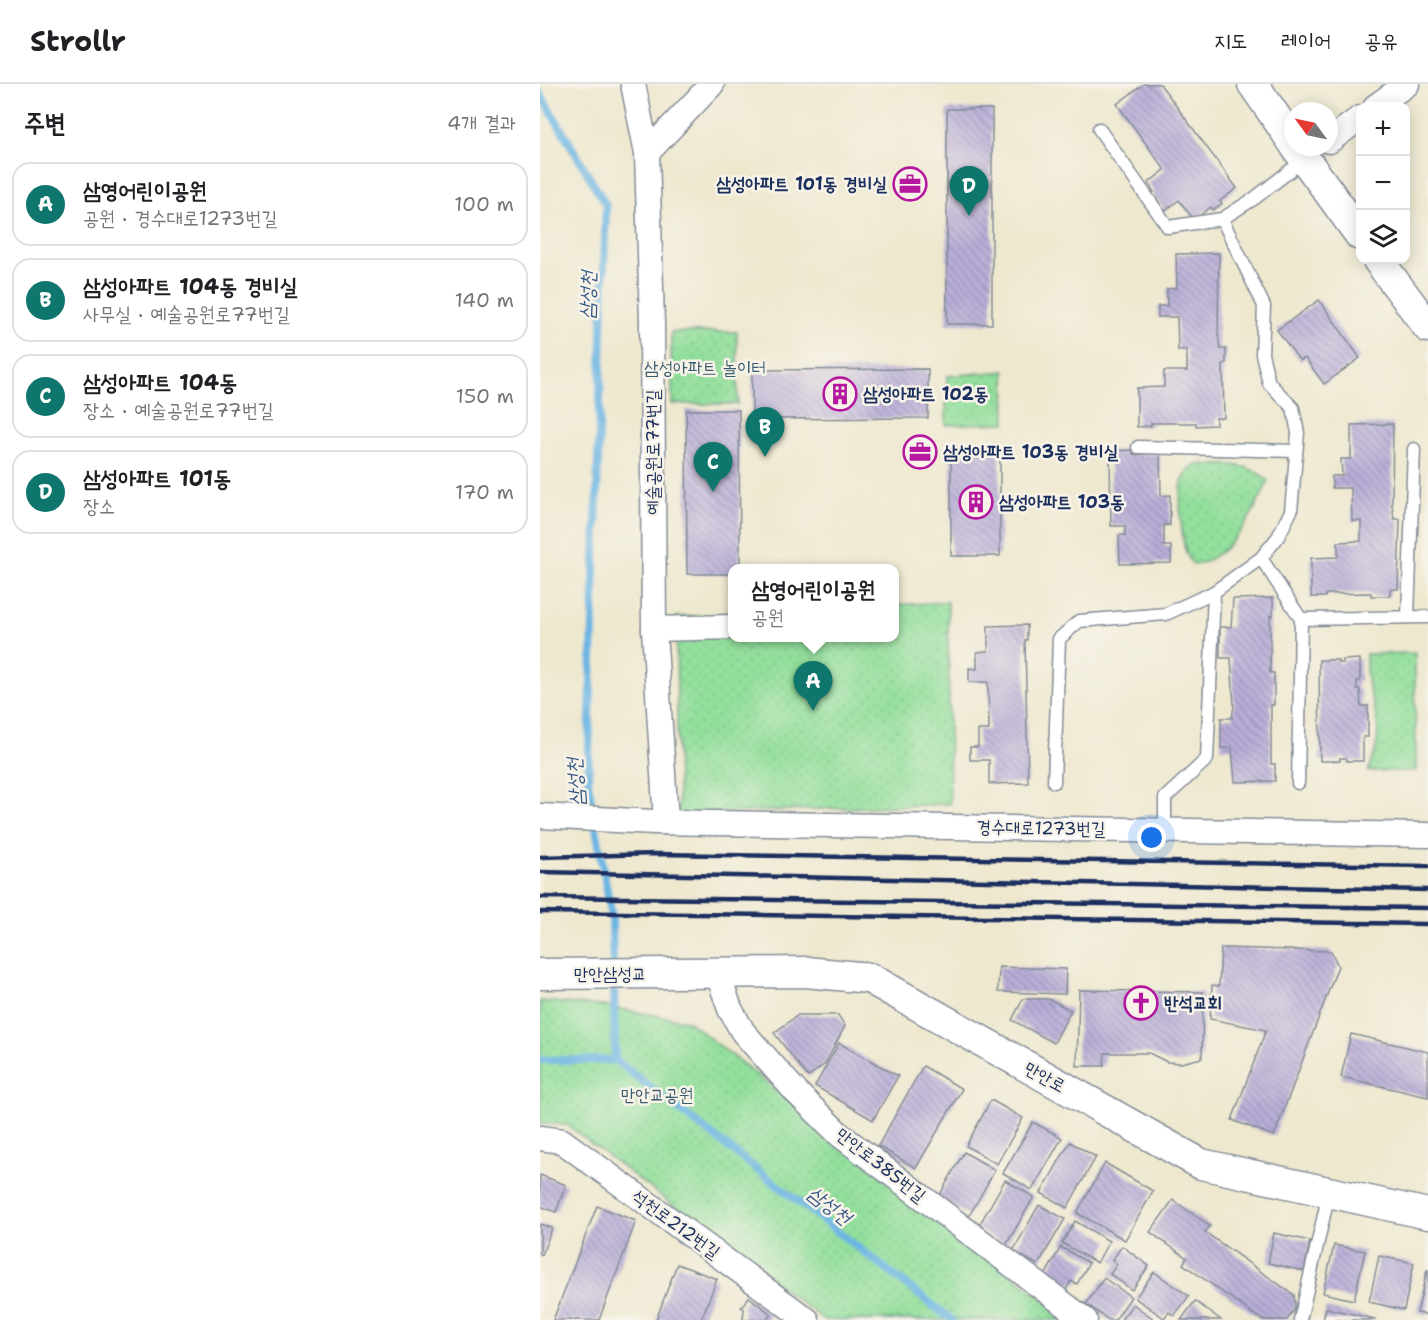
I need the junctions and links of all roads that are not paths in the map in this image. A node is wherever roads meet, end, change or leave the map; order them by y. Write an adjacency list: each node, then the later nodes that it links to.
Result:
1 (633, 84): 10 (street, 예술공원로77번길)
2 (712, 84): 10 (street)
3 (1253, 84): 7 (street)
4 (1407, 84): 5 (street)
5 (1382, 102)
6 (1356, 121): 9 (street)
7 (1284, 124)
8 (1099, 129): 13 (lane)
9 (1338, 134)
10 (647, 153): 26 (street, 예술공원로77번길)
11 (1297, 156): 13 (lane)
12 (1309, 156): 14 (street)
13 (1222, 219): 19 (lane)
14 (1356, 229)
15 (1381, 264): 16 (street)
16 (1428, 327)
17 (1138, 447): 19 (lane)
18 (1414, 449): 22 (lane)
19 (1296, 451): 20 (lane)
20 (1261, 558): 21 (lane); 24 (lane)
21 (1214, 592): 27 (lane); 31 (lane)
22 (1408, 617): 23 (lane); 24 (lane)
23 (1428, 617)
24 (1301, 619): 28 (lane)
25 (728, 627): 26 (street)
26 (654, 629): 30 (street, 예술공원로77번길)
27 (1054, 782)
28 (1298, 783)
29 (550, 816): 30 (street, 경수대로1273번길)
30 (660, 822): 31 (street, 경수대로1273번길)
31 (1165, 830): 32 (street, 경수대로1273번길)
32 (1428, 835)
33 (550, 974): 34 (street, 만안삼성교)
34 (661, 974): 35 (street, 만안로)
35 (718, 974): 37 (street, 만안로); 40 (street, 만안로385번길)
36 (540, 1137): 39 (street, 석천로212번길)
37 (1329, 1193): 38 (street, 만안로); 41 (lane)
38 (1428, 1214)
39 (807, 1320)
40 (1085, 1320)
41 (1300, 1320)

